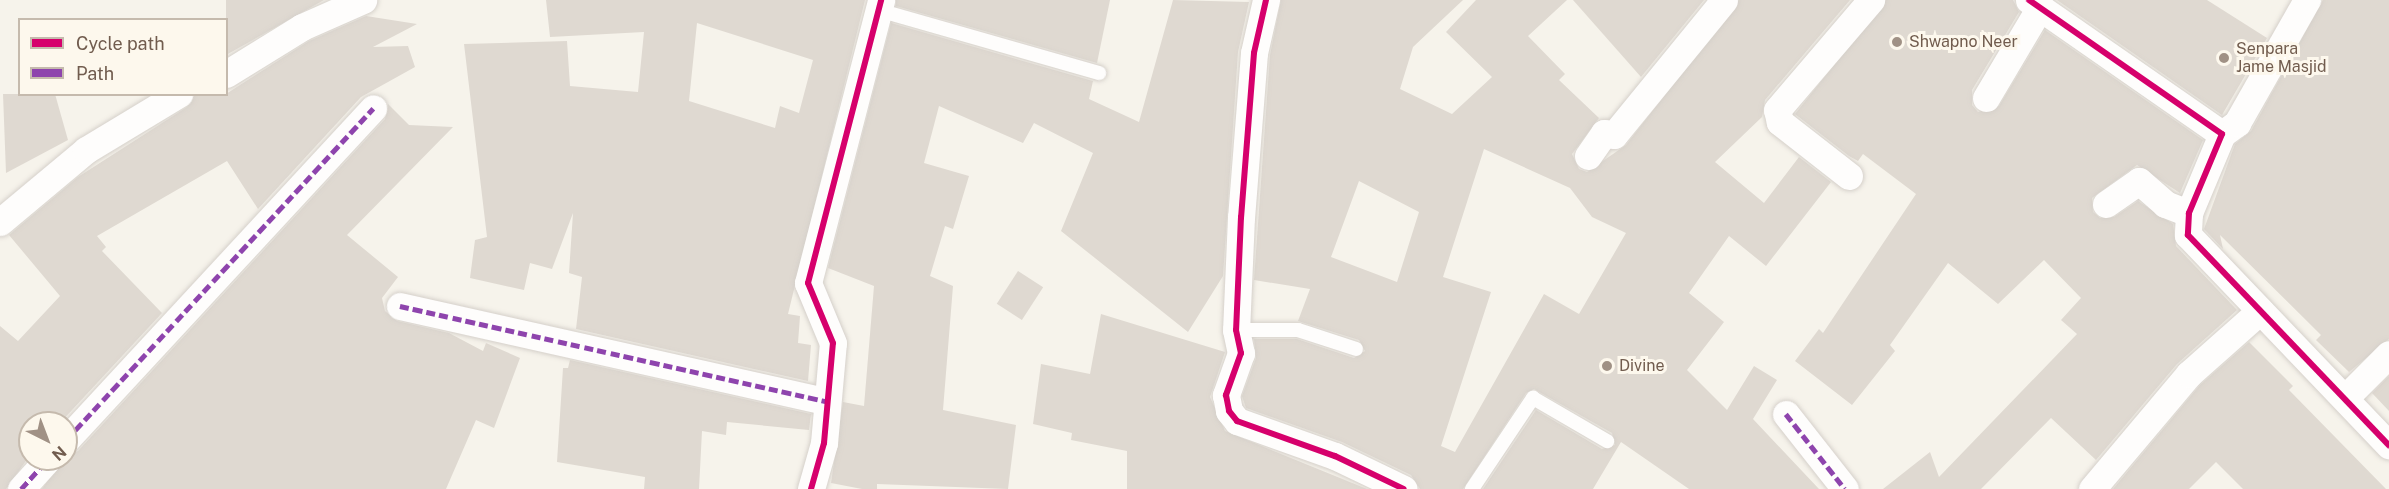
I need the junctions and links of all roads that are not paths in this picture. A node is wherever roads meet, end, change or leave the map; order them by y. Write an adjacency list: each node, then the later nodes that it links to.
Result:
1 (363, 0): 8 (street)
2 (1266, 0): 21 (street)
3 (1724, 0): 14 (street)
4 (1872, 0): 15 (street)
5 (2307, 0): 13 (street)
6 (2034, 3): 11 (street); 13 (street)
7 (879, 5): 9 (lane); 25 (street)
8 (228, 73)
9 (1099, 73)
10 (175, 96): 18 (street)
11 (1986, 98)
12 (373, 108): 27 (street)
13 (2222, 134): 17 (street)
14 (1588, 156)
15 (1849, 176)
16 (2106, 204): 17 (street)
17 (2189, 213): 20 (street)
18 (0, 222)
19 (400, 306): 25 (street)
20 (2260, 311): 24 (street); 36 (street)
21 (1236, 330): 22 (lane); 33 (street)
22 (1356, 349)
23 (2389, 354): 24 (street)
24 (2345, 398): 29 (street)
25 (826, 401): 32 (street)
26 (1786, 414): 35 (street)
27 (78, 427)
28 (1607, 441): 34 (lane)
29 (2389, 445)
30 (37, 471): 31 (street)
31 (21, 489)
32 (811, 489)
33 (1404, 489)
34 (1472, 489)
35 (1845, 489)
36 (2092, 489)

